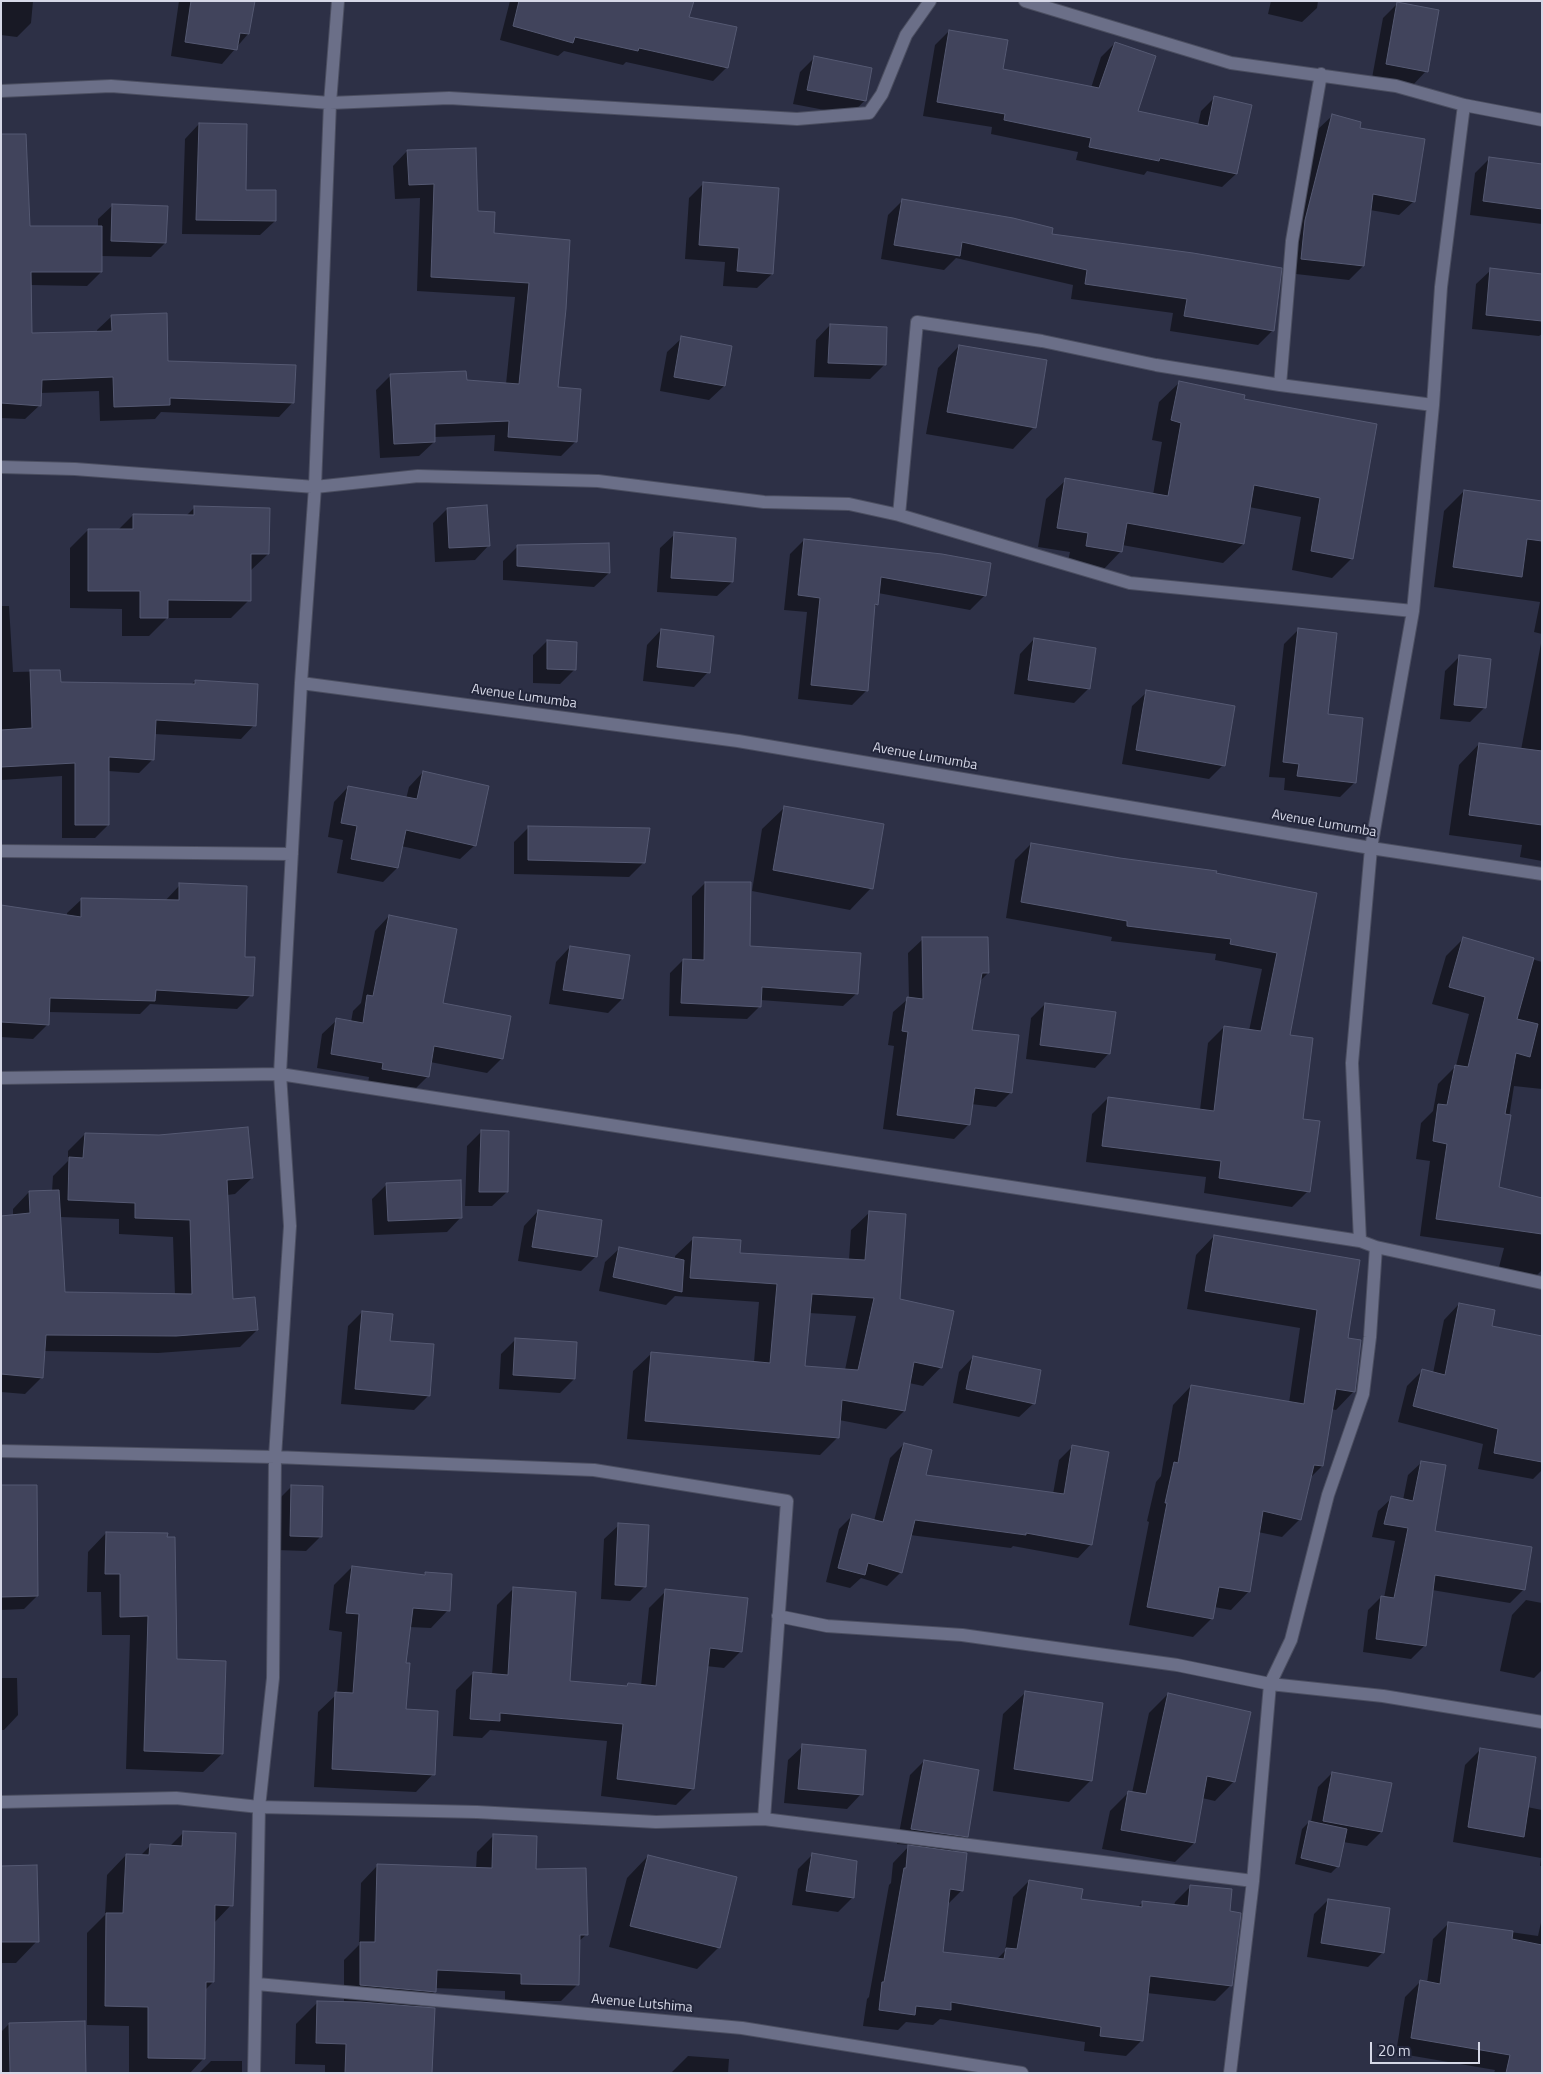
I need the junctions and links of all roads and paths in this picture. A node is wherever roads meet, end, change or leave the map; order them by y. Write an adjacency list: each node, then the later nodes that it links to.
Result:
1 (338, 1): 6 (street)
2 (930, 1): 6 (street)
3 (1025, 1): 4 (street)
4 (1321, 74): 7 (street); 9 (street)
5 (1, 91): 6 (street)
6 (330, 103): 12 (street)
7 (1464, 105): 8 (street); 10 (street)
8 (1542, 120)
9 (1280, 385): 10 (street); 13 (street)
10 (1432, 405): 14 (street)
11 (1, 467): 12 (street)
12 (315, 487): 13 (street); 15 (street)
13 (899, 515): 14 (street)
14 (1413, 611): 16 (street)
15 (301, 683): 16 (street, Avenue Lumumba); 18 (street)
16 (1371, 848): 19 (street, Avenue Lumumba); 22 (street)
17 (1, 851): 18 (street)
18 (292, 854): 20 (street)
19 (1542, 874)
20 (280, 1074): 21 (street); 22 (street); 26 (street)
21 (1, 1078)
22 (1360, 1241): 23 (street)
23 (1376, 1247): 24 (street); 28 (street)
24 (1542, 1283)
25 (1, 1451): 26 (street)
26 (275, 1458): 27 (street); 31 (street)
27 (778, 1616): 28 (street); 32 (street)
28 (1270, 1684): 29 (street); 33 (street)
29 (1542, 1722)
30 (1, 1802): 31 (street)
31 (259, 1807): 32 (street); 34 (street)
32 (764, 1818): 33 (street)
33 (1253, 1881): 37 (street)
34 (256, 1984): 35 (street); 36 (street, Avenue Lutshima)
35 (254, 2073)
36 (1022, 2073)
37 (1230, 2073)

